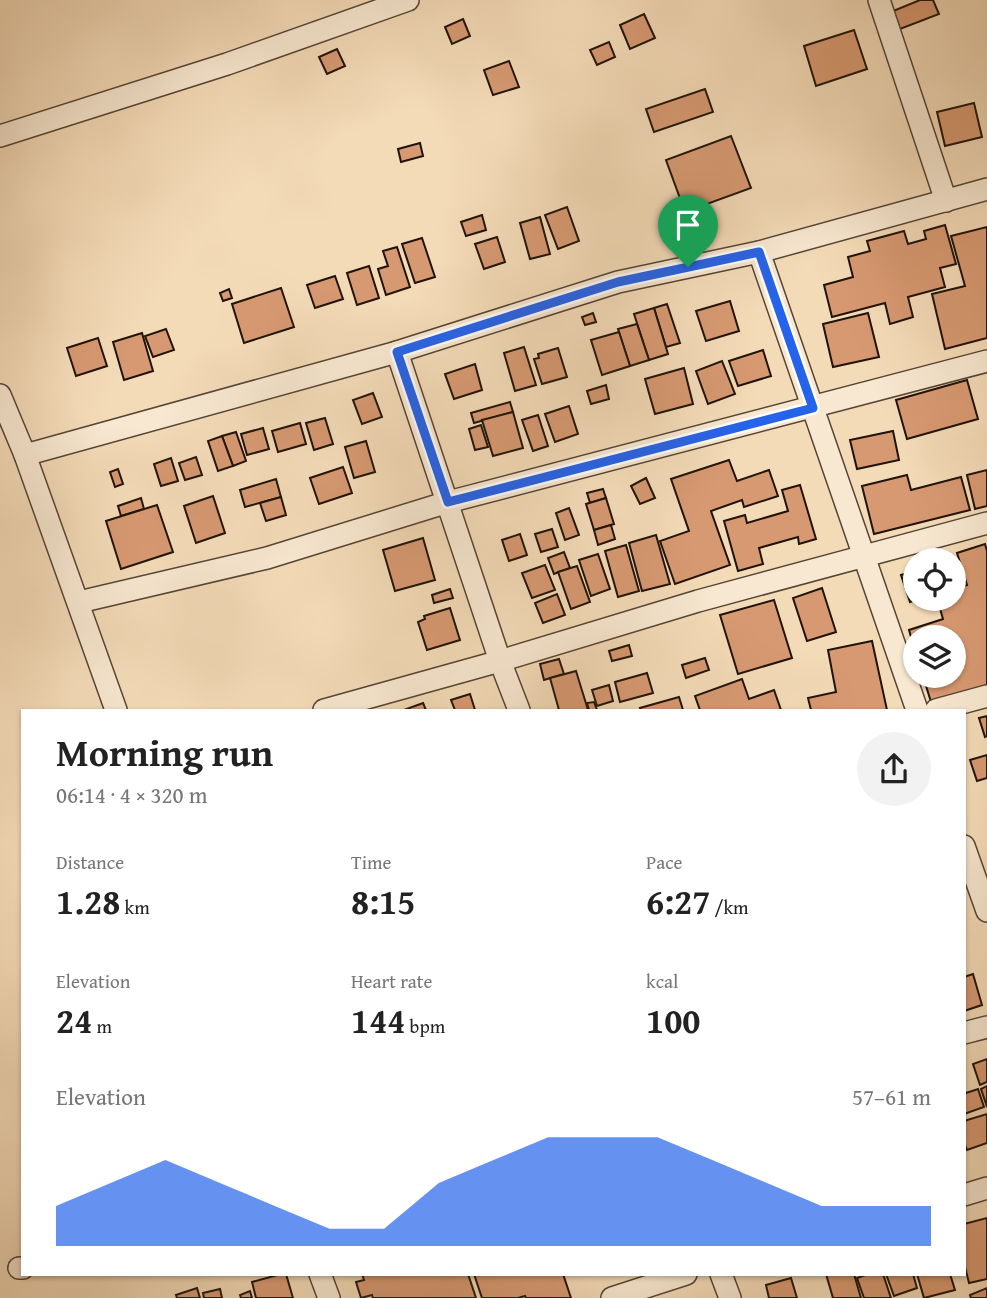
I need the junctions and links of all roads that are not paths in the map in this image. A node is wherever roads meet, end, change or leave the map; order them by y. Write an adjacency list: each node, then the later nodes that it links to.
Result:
1 (408, 0): 3 (street)
2 (880, 0): 5 (street)
3 (0, 136)
4 (987, 190): 5 (street)
5 (946, 201): 6 (street)
6 (759, 252): 7 (street); 10 (street)
7 (397, 352): 11 (street); 12 (street)
8 (987, 361): 10 (street)
9 (0, 395): 11 (street)
10 (813, 408): 12 (street); 14 (street)
11 (25, 455): 15 (street)
12 (448, 502): 15 (street); 16 (street)
13 (987, 523): 14 (street)
14 (863, 557): 16 (street); 21 (street)
15 (79, 602): 18 (street)
16 (500, 661): 19 (street); 20 (street)
17 (987, 696): 22 (street)
18 (116, 709)
19 (328, 709)
20 (519, 709)
21 (917, 709)
22 (940, 709)
23 (966, 851): 24 (street)
24 (976, 878): 25 (street)
25 (987, 911)
26 (987, 1027): 27 (street)
27 (966, 1032)
28 (987, 1188): 29 (street)
29 (966, 1194)
30 (321, 1276): 33 (street)
31 (680, 1276): 34 (street)
32 (722, 1276): 35 (street)
33 (329, 1298)
34 (612, 1298)
35 (730, 1298)

